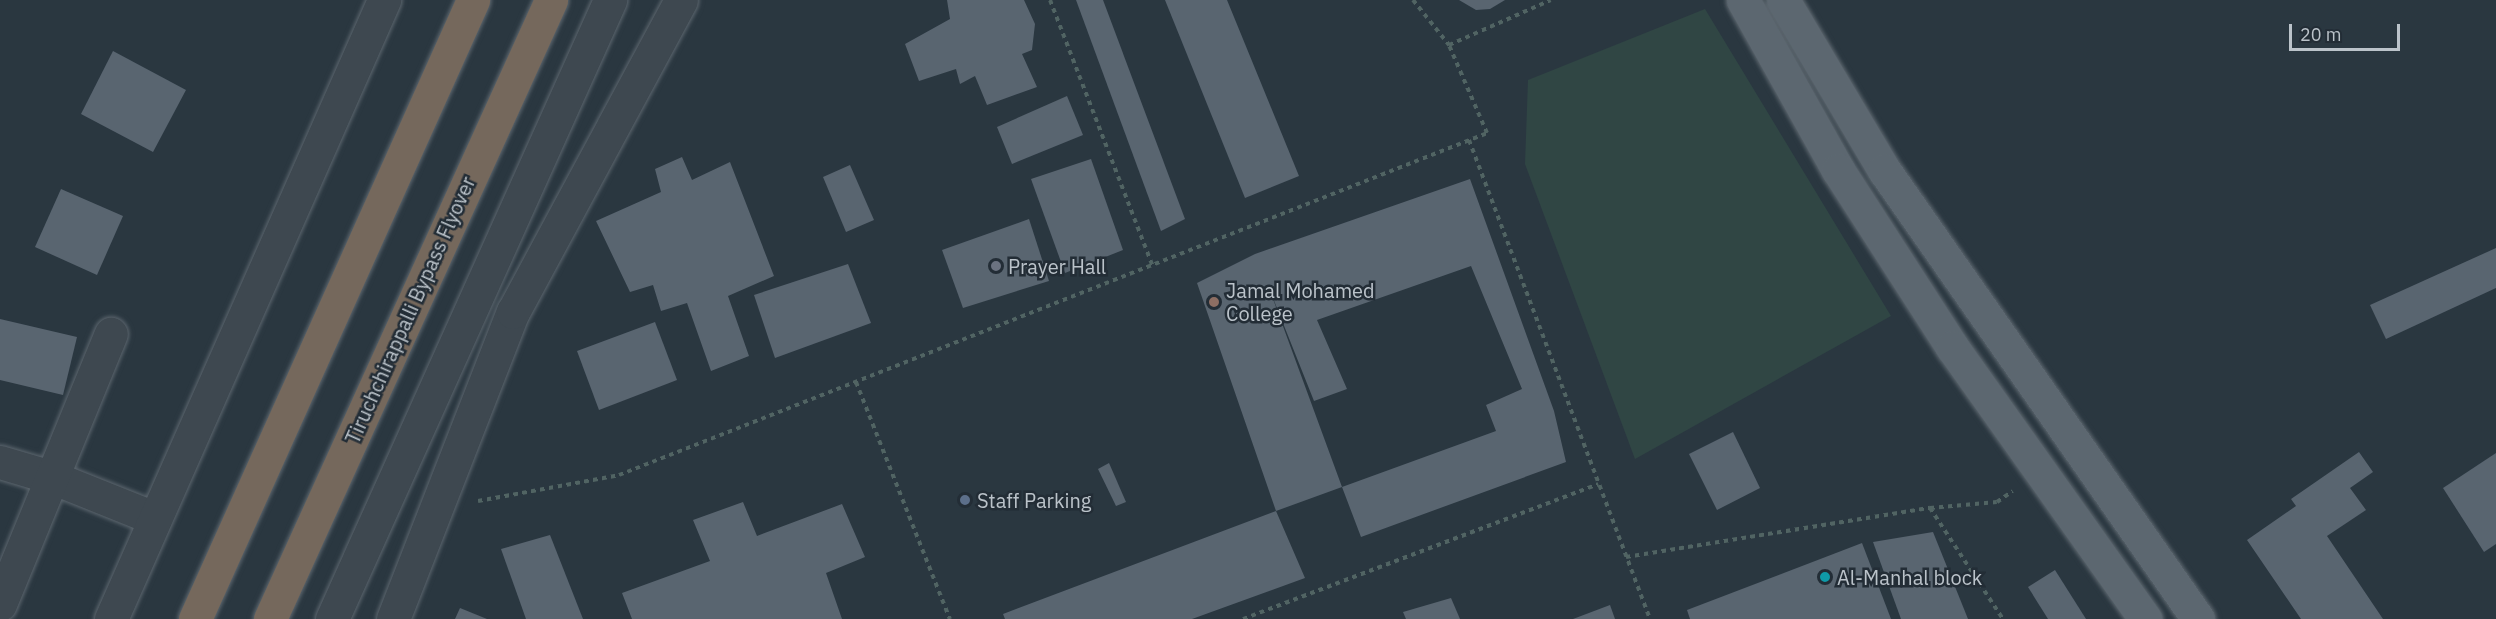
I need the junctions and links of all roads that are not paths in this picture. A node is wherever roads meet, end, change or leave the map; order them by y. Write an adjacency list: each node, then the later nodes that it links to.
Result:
1 (384, 0): 11 (street)
2 (473, 0): 14 (highway)
3 (551, 0): 15 (highway, Tiruchchirappalli Bypass Flyover)
4 (609, 0): 16 (street)
5 (681, 0): 17 (street)
6 (1743, 0): 18 (main road)
7 (1783, 0): 19 (main road)
8 (111, 334): 10 (street)
9 (0, 462): 10 (street)
10 (54, 478): 11 (street); 12 (street)
11 (154, 518): 13 (street)
12 (0, 604)
13 (111, 619)
14 (195, 619)
15 (270, 619)
16 (332, 619)
17 (393, 619)
18 (2145, 619)
19 (2198, 619)

